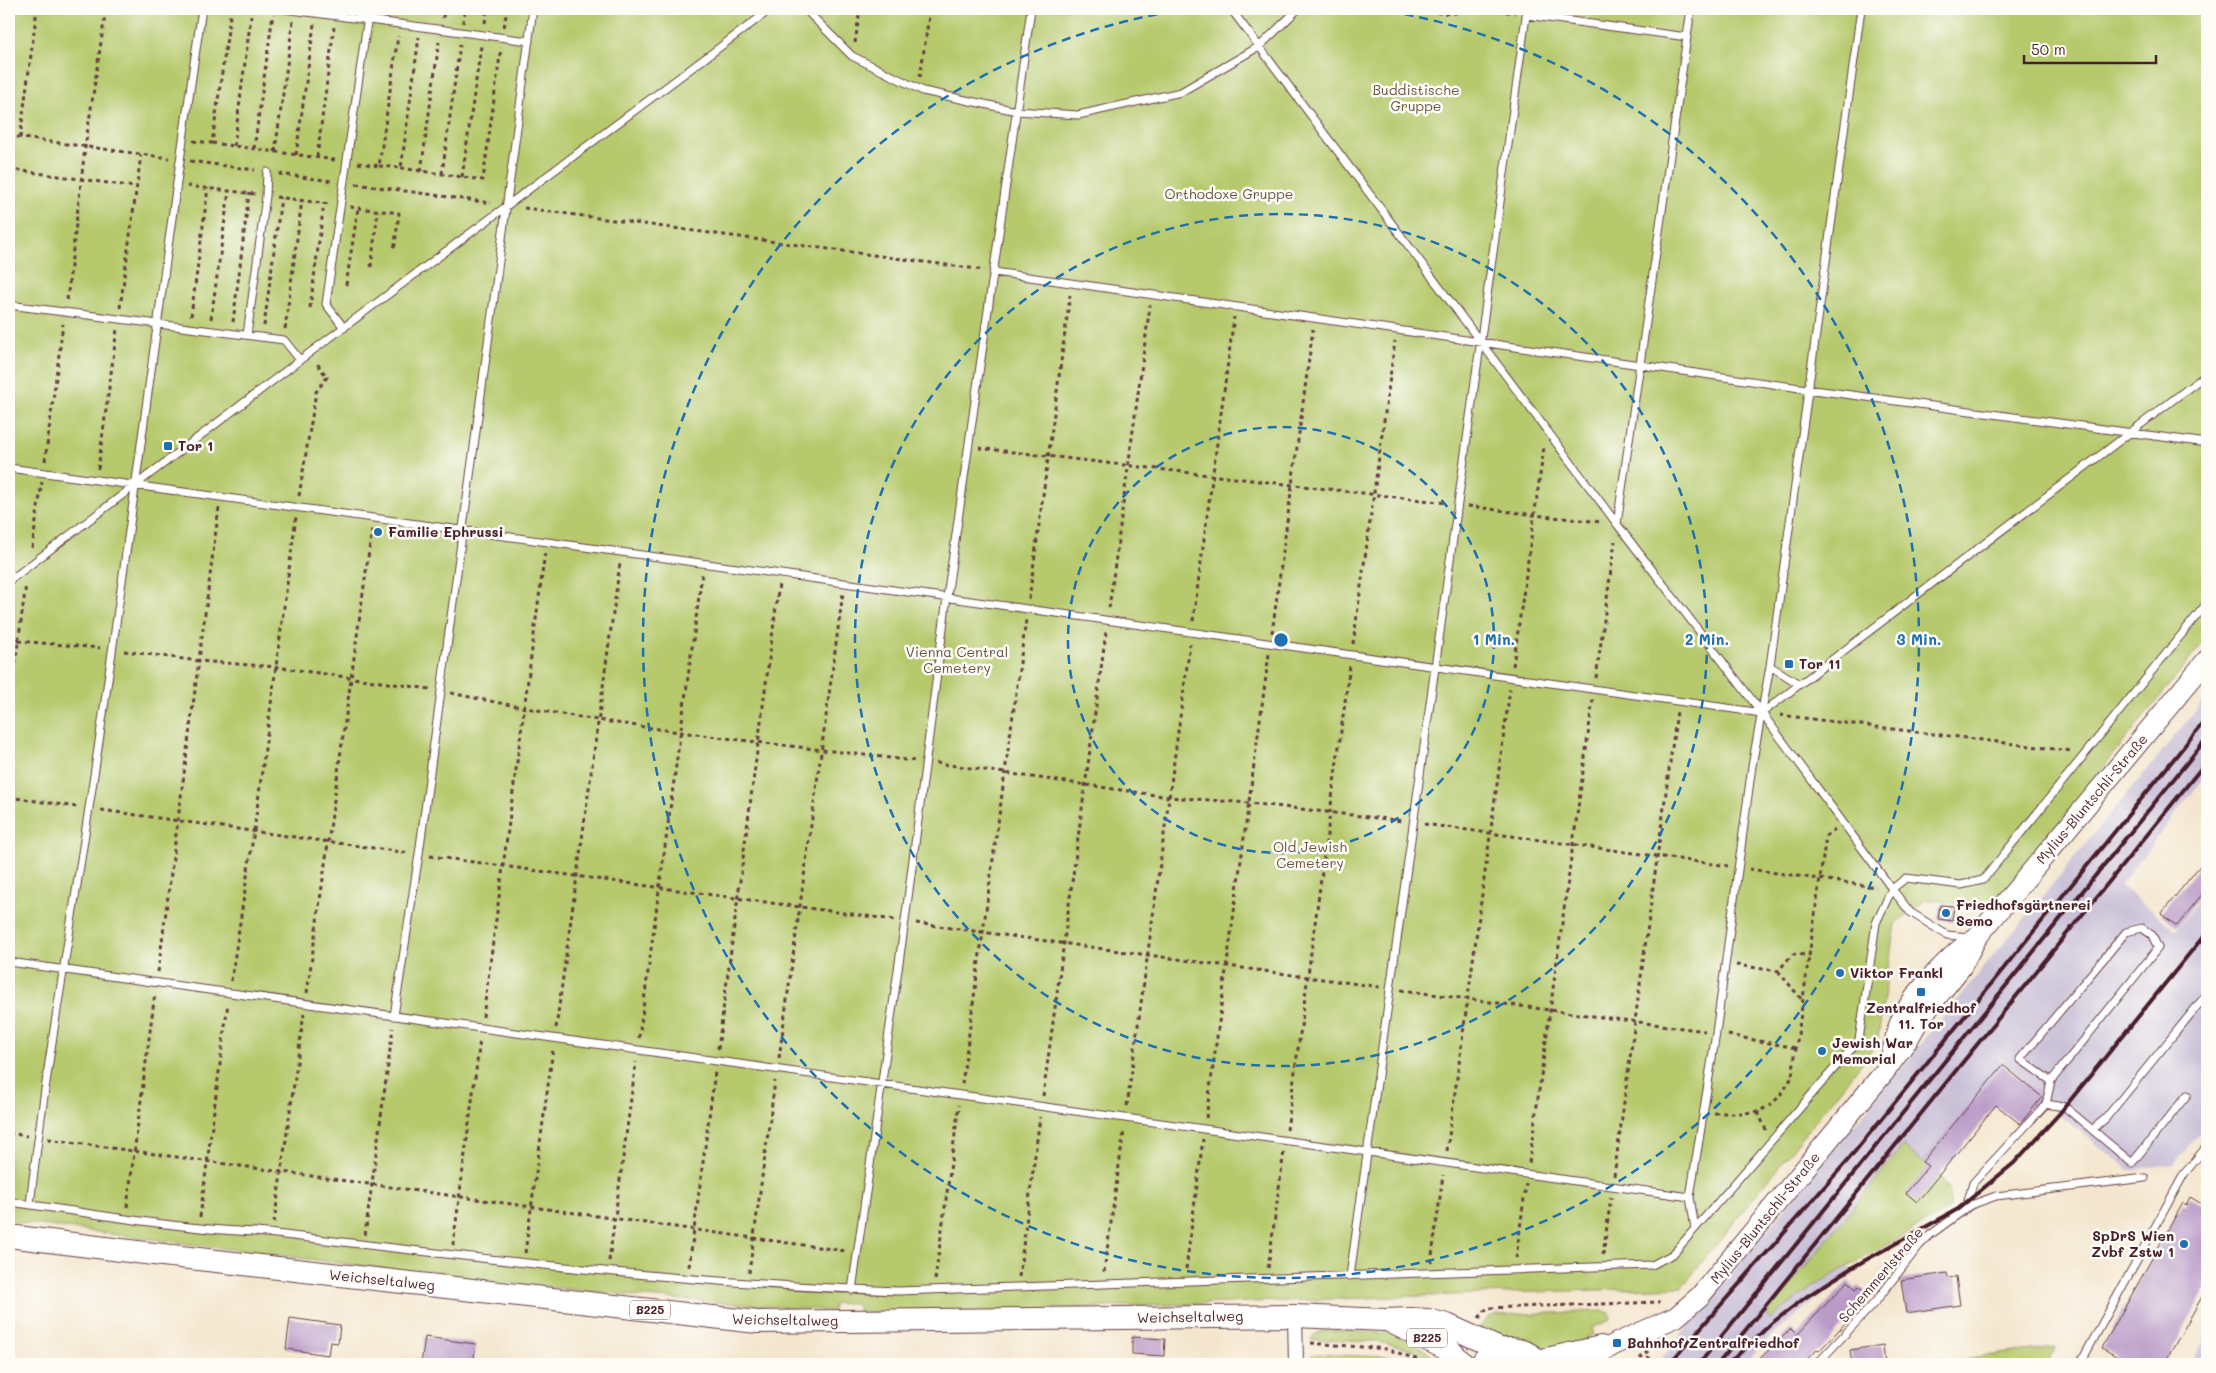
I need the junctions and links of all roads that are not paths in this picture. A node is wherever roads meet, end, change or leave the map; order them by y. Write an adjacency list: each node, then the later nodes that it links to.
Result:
1 (202, 9): 22 (lane)
2 (284, 9): 13 (lane)
3 (369, 9): 13 (lane)
4 (533, 9): 15 (lane)
5 (771, 9): 19 (lane)
6 (805, 9): 17 (lane)
7 (1031, 9): 17 (lane)
8 (1232, 9): 16 (lane)
9 (1298, 9): 16 (lane)
10 (1692, 9): 14 (lane)
11 (1861, 9): 29 (lane)
12 (1527, 12): 14 (lane); 25 (lane)
13 (367, 20): 15 (lane); 23 (lane)
14 (1687, 37): 27 (lane)
15 (529, 41): 19 (lane)
16 (1260, 46): 17 (lane); 25 (lane)
17 (1017, 111): 20 (lane)
18 (267, 172): 24 (lane)
19 (506, 206): 23 (lane); 35 (lane)
20 (994, 272): 25 (lane); 37 (lane)
21 (9, 305): 22 (lane)
22 (157, 323): 24 (lane); 33 (lane)
23 (344, 328): 26 (lane)
24 (248, 335): 26 (lane)
25 (1480, 342): 27 (lane); 34 (lane); 40 (lane)
26 (300, 360): 33 (lane)
27 (1641, 364): 29 (lane); 34 (lane)
28 (2207, 374): 30 (lane)
29 (1807, 389): 30 (lane); 41 (lane)
30 (2131, 433): 31 (lane); 42 (lane)
31 (2207, 443)
32 (9, 468): 33 (lane)
33 (135, 485): 35 (lane); 36 (lane); 47 (lane)
34 (1617, 524): 43 (lane)
35 (462, 530): 37 (lane); 49 (lane)
36 (9, 582)
37 (948, 597): 40 (lane); 51 (lane)
38 (2207, 603): 44 (lane)
39 (2207, 660): 45 (street, Mylius-Bluntschli-Straße)
40 (1434, 665): 43 (lane); 56 (lane)
41 (1770, 666): 42 (lane); 43 (lane)
42 (1799, 684): 43 (lane)
43 (1762, 713): 44 (lane); 58 (lane)
44 (1892, 889): 45 (lane); 62 (lane)
45 (1977, 937): 68 (street, Mylius-Bluntschli-Straße)
46 (9, 962): 47 (lane)
47 (62, 970): 49 (lane); 60 (lane)
48 (2207, 994): 54 (lane)
49 (394, 1016): 51 (lane)
50 (2051, 1080): 50 (lane); 53 (lane)
51 (880, 1084): 56 (lane); 65 (lane)
52 (2187, 1096): 54 (lane)
53 (2046, 1104): 54 (lane); 61 (lane)
54 (2093, 1129)
55 (2207, 1146): 76 (lane)
56 (1367, 1152): 58 (lane); 64 (lane)
57 (2145, 1178): 61 (lane, Schemmerlstraße)
58 (1690, 1198): 62 (lane)
59 (9, 1202): 60 (lane)
60 (30, 1205): 65 (lane)
61 (1971, 1205): 75 (lane, Schemmerlstraße)
62 (1695, 1229): 64 (lane)
63 (9, 1236): 66 (main road, Weichseltalweg / B225)
64 (1350, 1276): 65 (lane)
65 (852, 1290)
66 (1295, 1316): 67 (main road, Weichseltalweg / B225); 71 (street)
67 (1385, 1320): 69 (main road, Weichseltalweg / B225); 72 (main road, Weichseltalweg / B225)
68 (1617, 1343): 70 (street, Mylius-Bluntschli-Straße); 74 (street, Mylius-Bluntschli-Straße)
69 (1502, 1350): 70 (main road, Weichseltalweg / B225); 73 (main road)
70 (1539, 1362)
71 (1296, 1364)
72 (1464, 1364)
73 (1481, 1364)
74 (1581, 1364)
75 (1817, 1364)
76 (2080, 1364)

